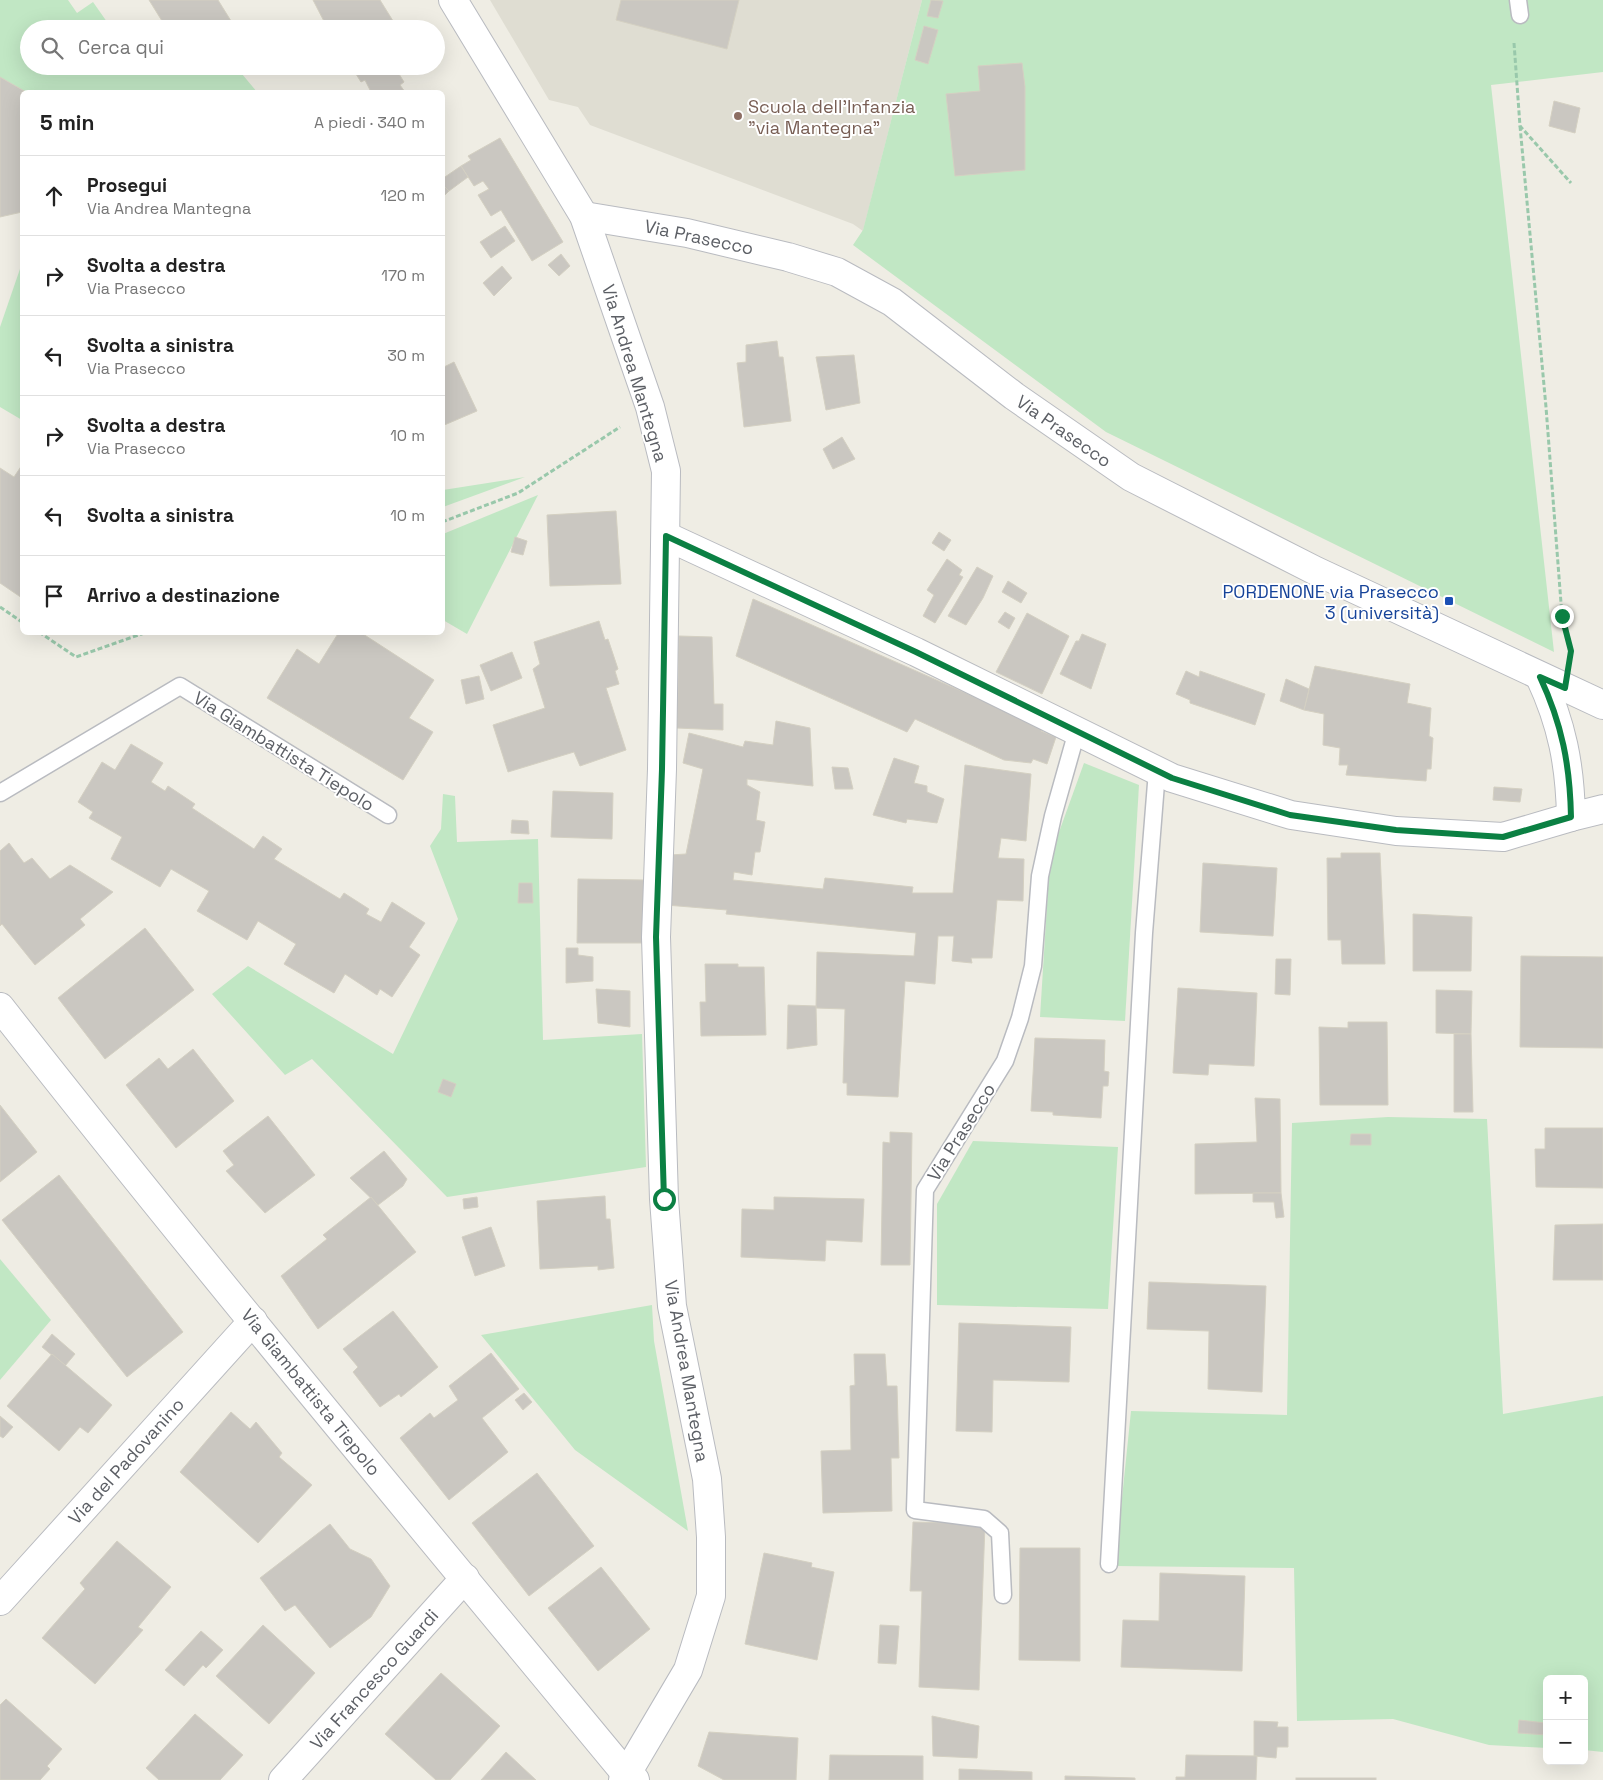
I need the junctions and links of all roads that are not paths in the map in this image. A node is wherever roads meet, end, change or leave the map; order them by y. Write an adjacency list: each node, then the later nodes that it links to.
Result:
1 (453, 0): 2 (street, Via Andrea Mantegna)
2 (584, 216): 3 (street, Via Andrea Mantegna); 4 (street, Via Prasecco)
3 (666, 536): 6 (street); 18 (street, Via Andrea Mantegna)
4 (1540, 677): 5 (street, Via Prasecco); 11 (street)
5 (1603, 705)
6 (1077, 731): 7 (street); 16 (lane, Via Prasecco)
7 (1157, 771): 11 (street); 14 (lane)
8 (0, 793): 10 (lane, Via Giambattista Tiepolo)
9 (1603, 810): 11 (street)
10 (388, 815)
11 (1571, 817)
12 (0, 1008): 13 (street, Via Giambattista Tiepolo)
13 (253, 1321): 15 (street, Via Giambattista Tiepolo); 17 (street, Via del Padovanino)
14 (1108, 1564)
15 (465, 1578): 18 (street, Via Giambattista Tiepolo); 19 (street, Via Francesco Guardi)
16 (1003, 1595)
17 (0, 1601)
18 (628, 1778)
19 (283, 1780)

